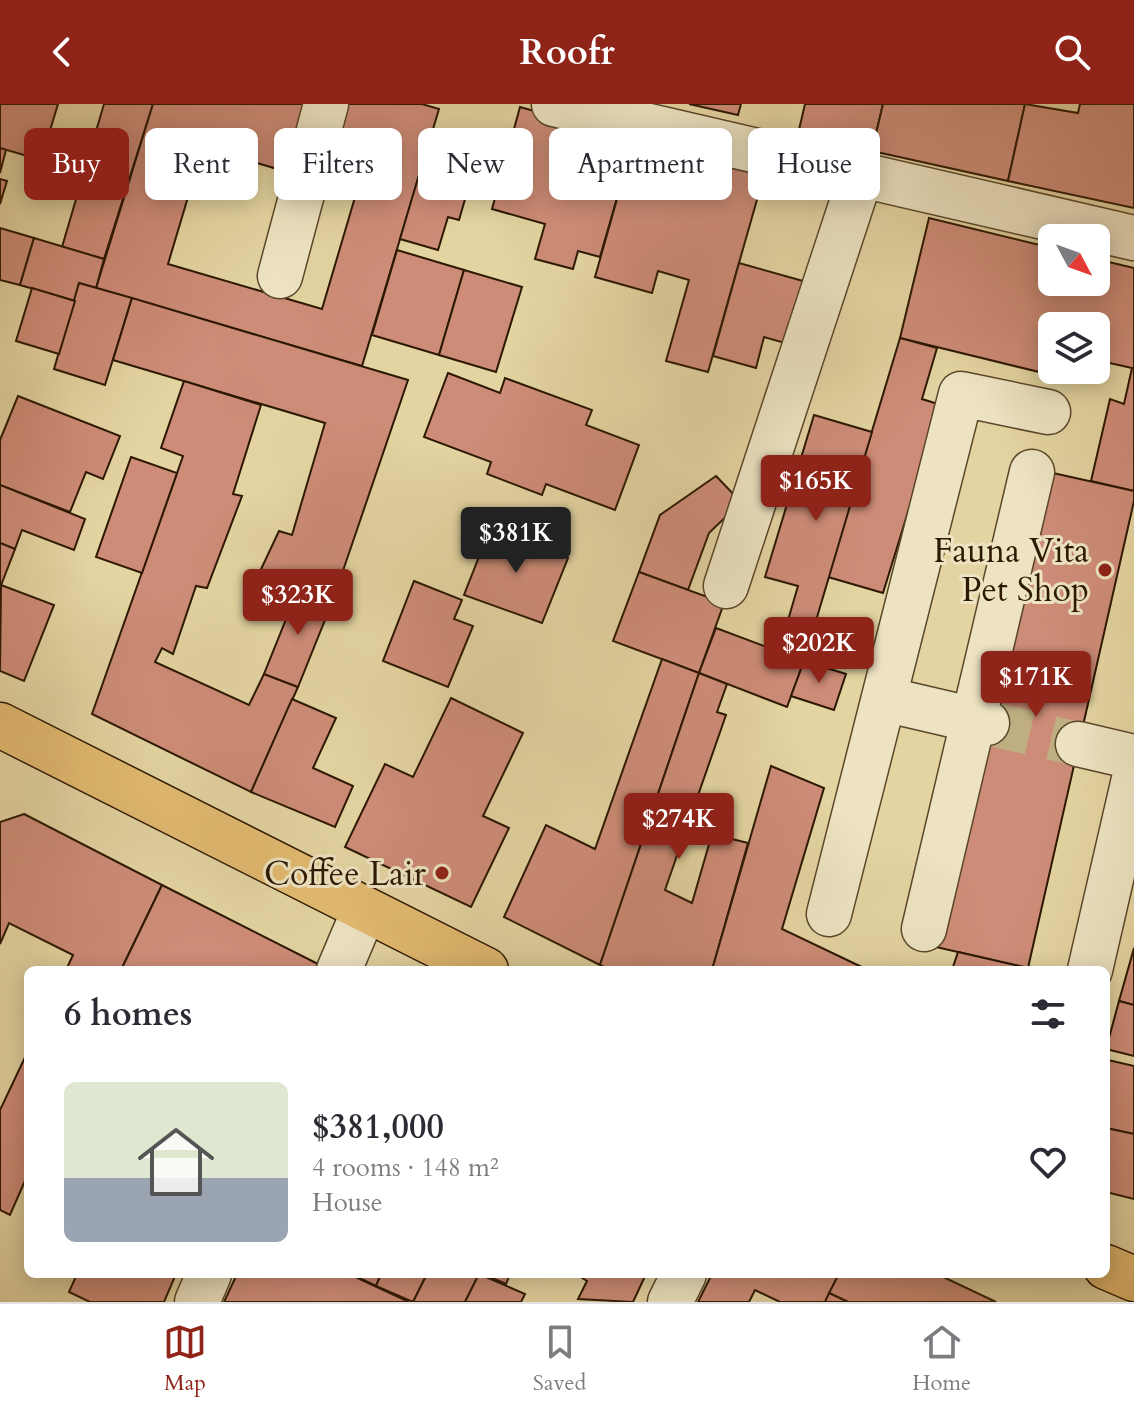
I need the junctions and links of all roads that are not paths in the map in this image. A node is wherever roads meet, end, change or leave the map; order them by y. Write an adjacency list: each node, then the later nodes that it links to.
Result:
1 (326, 104): 7 (street)
2 (554, 104): 3 (street)
3 (748, 149)
4 (880, 179): 6 (street)
5 (853, 200): 10 (street)
6 (1134, 238)
7 (280, 276)
8 (1048, 412): 11 (street)
9 (1032, 472): 12 (street)
10 (726, 586)
11 (884, 699): 12 (street); 18 (street)
12 (980, 721): 19 (street)
13 (0, 725): 17 (main road)
14 (1078, 744): 15 (street)
15 (1134, 757)
16 (1134, 779): 22 (street)
17 (364, 911): 20 (street); 21 (main road)
18 (829, 914)
19 (924, 929)
20 (341, 966)
21 (478, 966)
22 (1091, 966)
23 (1110, 1269): 26 (main road)
24 (207, 1278): 27 (street)
25 (682, 1278): 28 (street)
26 (1134, 1279)
27 (197, 1302)
28 (670, 1302)

